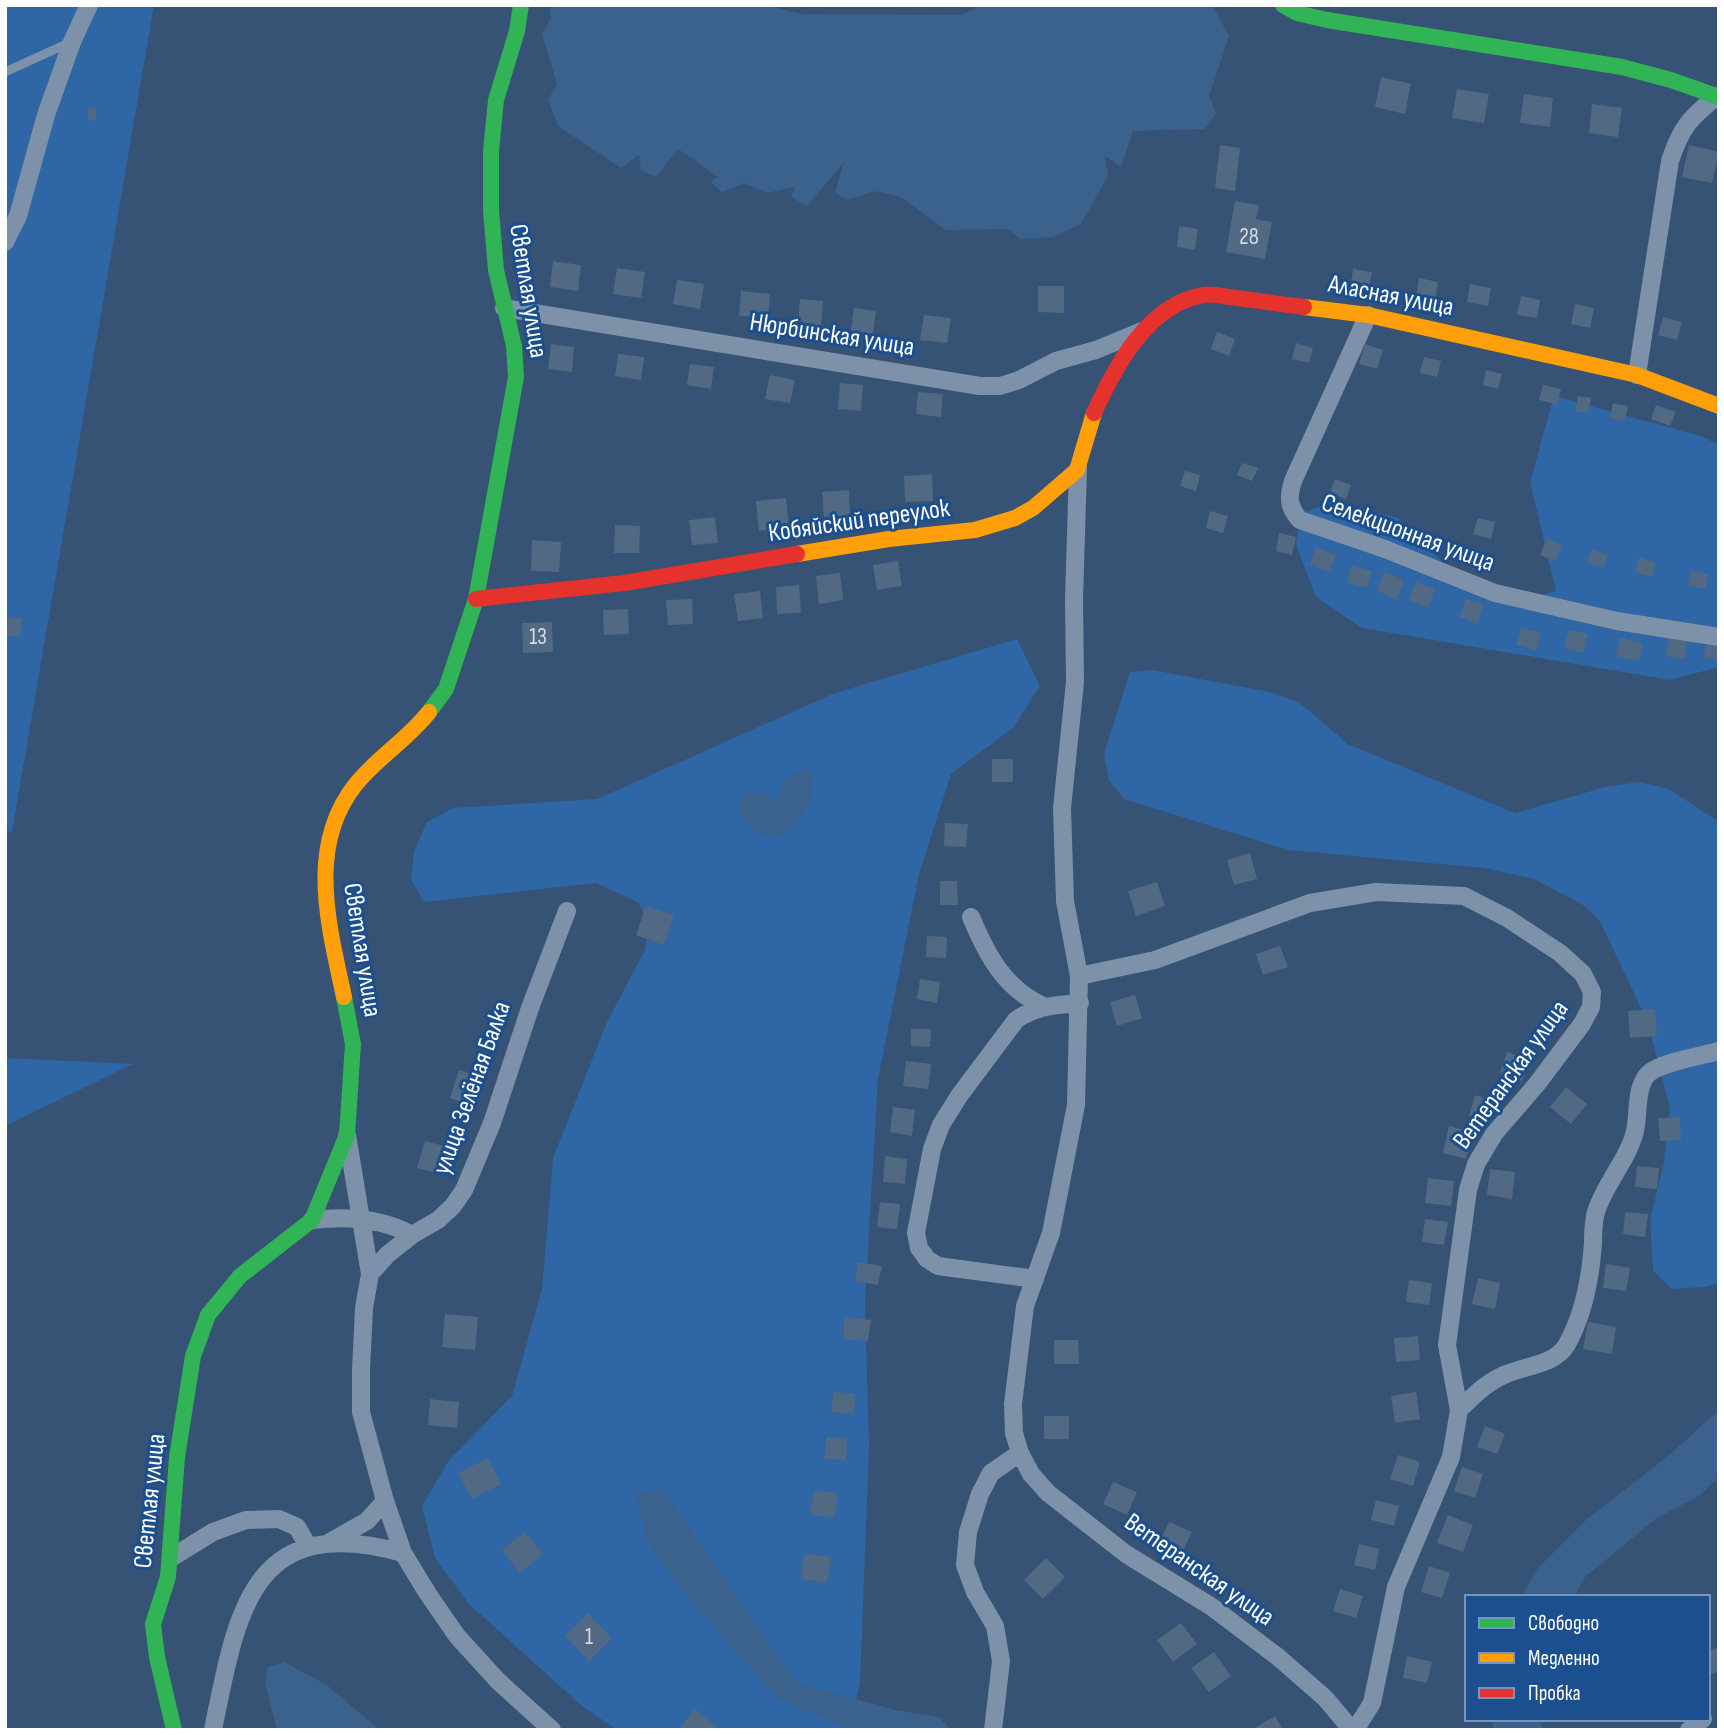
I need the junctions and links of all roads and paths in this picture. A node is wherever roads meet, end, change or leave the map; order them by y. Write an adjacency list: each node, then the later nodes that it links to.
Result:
1 (89, 5): 4 (street)
2 (521, 5): 8 (street, Светлая улица)
3 (1283, 5): 6 (street)
4 (72, 42): 5 (lane); 7 (street)
5 (5, 72)
6 (1718, 96): 11 (street)
7 (5, 242)
8 (504, 308): 10 (street, Нюрбинская улица); 14 (street, Светлая улица)
9 (1368, 315): 10 (street, Аласная улица); 11 (street, Аласная улица); 15 (street, Селекционная улица)
10 (1143, 330): 13 (street)
11 (1637, 375): 12 (street, Аласная улица)
12 (1719, 406)
13 (1077, 469): 14 (street, Кобяйский переулок); 18 (street)
14 (476, 599): 22 (street, Светлая улица)
15 (1719, 637)
16 (567, 911): 25 (street, улица Зелёная Балка)
17 (971, 917): 20 (street)
18 (1079, 976): 19 (street); 28 (street, Ветеранская улица)
19 (1080, 1003): 20 (street); 27 (street)
20 (1043, 1006): 27 (street)
21 (1719, 1051): 28 (street)
22 (347, 1135): 23 (street); 24 (street, Светлая улица)
23 (359, 1219): 24 (street); 25 (street); 26 (street)
24 (312, 1220): 34 (street, Светлая улица)
25 (412, 1236): 26 (street, улица Зелёная Балка)
26 (370, 1275): 30 (street)
27 (1034, 1279): 29 (street)
28 (1459, 1410): 39 (street, Ветеранская улица)
29 (1020, 1453): 38 (street); 39 (street, Ветеранская улица)
30 (385, 1501): 31 (street); 33 (street)
31 (330, 1542): 32 (street); 33 (street)
32 (308, 1546): 34 (street); 36 (street)
33 (403, 1553): 37 (street)
34 (171, 1558): 35 (street, Светлая улица)
35 (174, 1730)
36 (213, 1730)
37 (552, 1730)
38 (993, 1730)
39 (1353, 1730)

